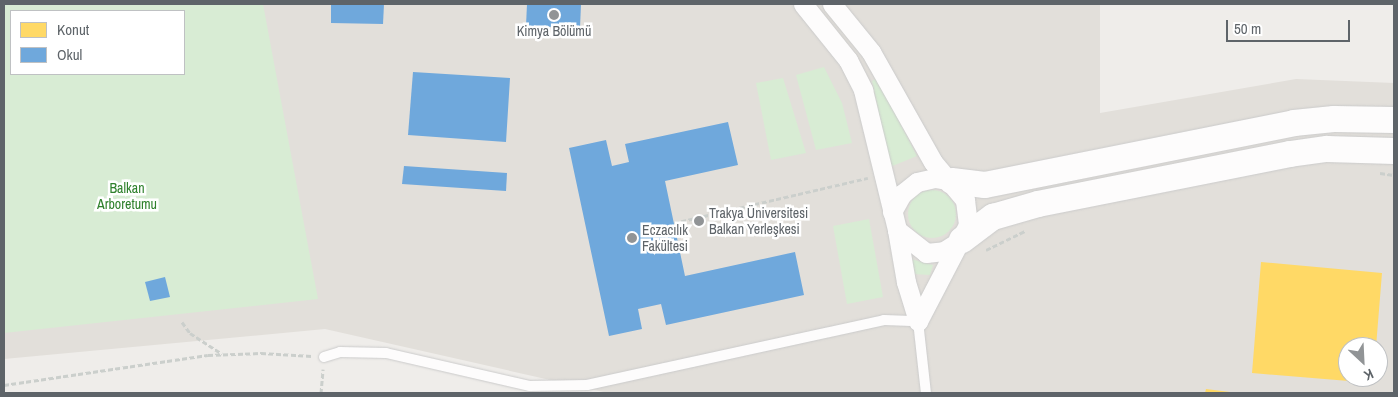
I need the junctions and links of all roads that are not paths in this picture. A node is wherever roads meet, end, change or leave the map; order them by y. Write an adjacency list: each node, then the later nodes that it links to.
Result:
1 (803, 4): 6 (street)
2 (832, 4): 5 (street)
3 (1394, 120): 5 (main road)
4 (1394, 151): 7 (main road)
5 (952, 181): 6 (street); 7 (street)
6 (895, 221): 7 (street); 8 (street)
7 (972, 246): 8 (street)
8 (918, 321): 9 (lane); 10 (lane)
9 (324, 357)
10 (926, 393)

